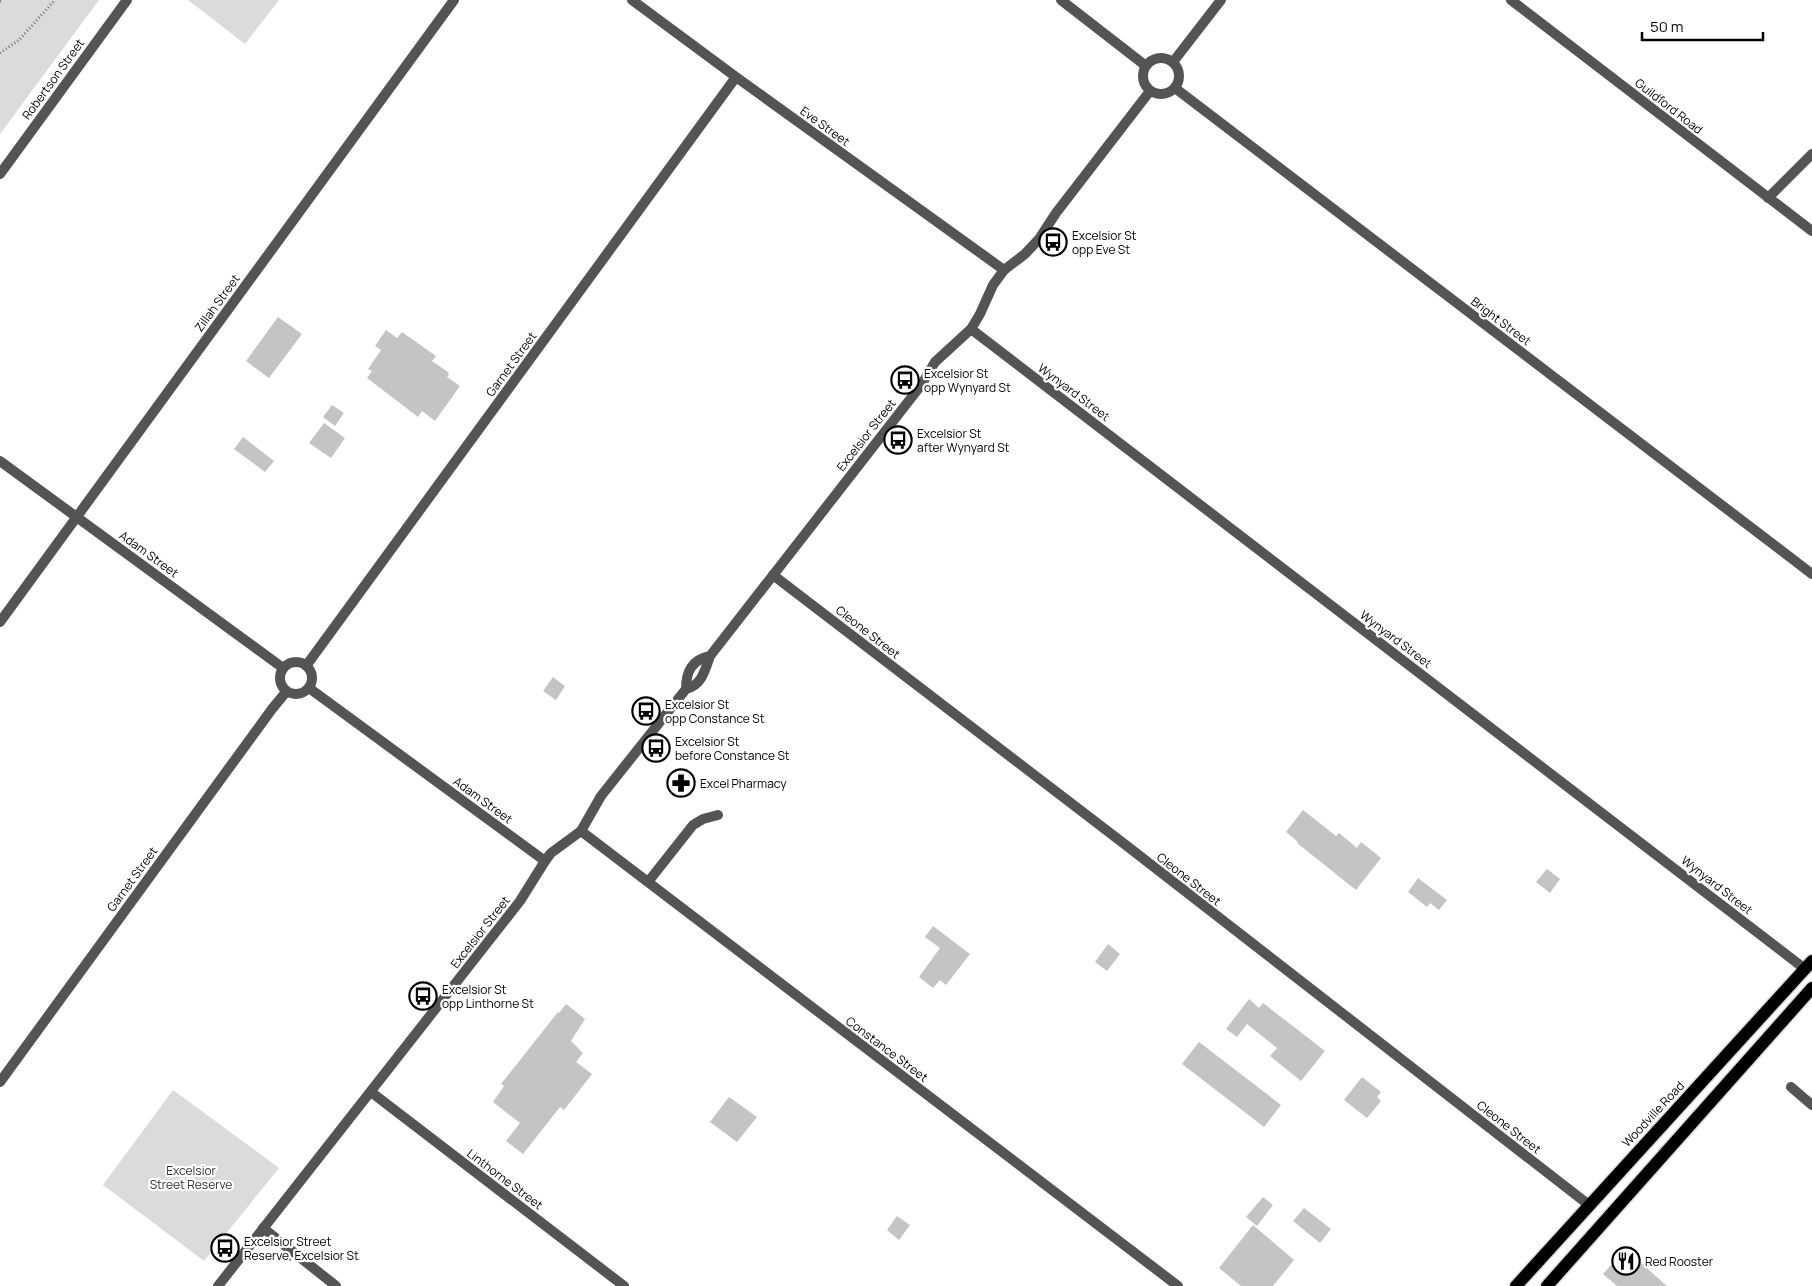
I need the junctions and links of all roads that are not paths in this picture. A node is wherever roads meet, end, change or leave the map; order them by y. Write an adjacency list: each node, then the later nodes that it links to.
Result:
1 (127, 0): 13 (street, Robertson Street)
2 (454, 0): 19 (street, Zillah Street)
3 (632, 0): 9 (street, Eve Street)
4 (1061, 0): 8 (street)
5 (1221, 0): 7 (street)
6 (1518, 2): 14 (street, Guildford Road)
7 (1173, 62): 8 (street); 10 (street)
8 (1146, 66): 11 (street)
9 (736, 77): 16 (street, Eve Street); 24 (street, Garnet Street)
10 (1175, 88): 11 (street); 20 (street, Bright Street)
11 (1150, 91): 16 (street, Excelsior Street)
12 (1812, 154): 14 (street)
13 (0, 174)
14 (1768, 198): 15 (street, Guildford Road)
15 (1812, 232)
16 (1004, 270): 17 (street, Excelsior Street)
17 (971, 329): 21 (street, Excelsior Street); 33 (street, Wynyard Street)
18 (0, 461): 19 (street, Adam Street)
19 (76, 517): 22 (street, Zillah Street); 25 (street, Adam Street)
20 (1812, 574)
21 (772, 575): 23 (street, Excelsior Street); 39 (street, Cleone Street)
22 (0, 622)
23 (710, 656): 27 (street, Excelsior Street); 27 (street, Excelsior Street)
24 (306, 666): 25 (street); 26 (street)
25 (283, 668): 28 (street)
26 (309, 688): 28 (street); 31 (street, Adam Street)
27 (686, 689): 30 (street, Excelsior Street)
28 (286, 692): 35 (street, Garnet Street)
29 (718, 815): 32 (street)
30 (581, 831): 31 (street, Excelsior Street); 32 (street, Constance Street)
31 (545, 861): 37 (street, Excelsior Street)
32 (648, 882): 44 (street, Constance Street)
33 (1809, 965): 39 (main road, Woodville Road)
34 (1812, 988): 46 (main road)
35 (0, 1082)
36 (1791, 1087): 38 (street)
37 (371, 1092): 40 (street, Excelsior Street); 43 (street, Linthorne Street)
38 (1812, 1105)
39 (1589, 1205): 45 (main road, Woodville Road)
40 (263, 1228): 41 (street, Excelsior Street); 42 (street)
41 (218, 1286)
42 (336, 1286)
43 (624, 1286)
44 (1178, 1286)
45 (1516, 1286)
46 (1546, 1286)

